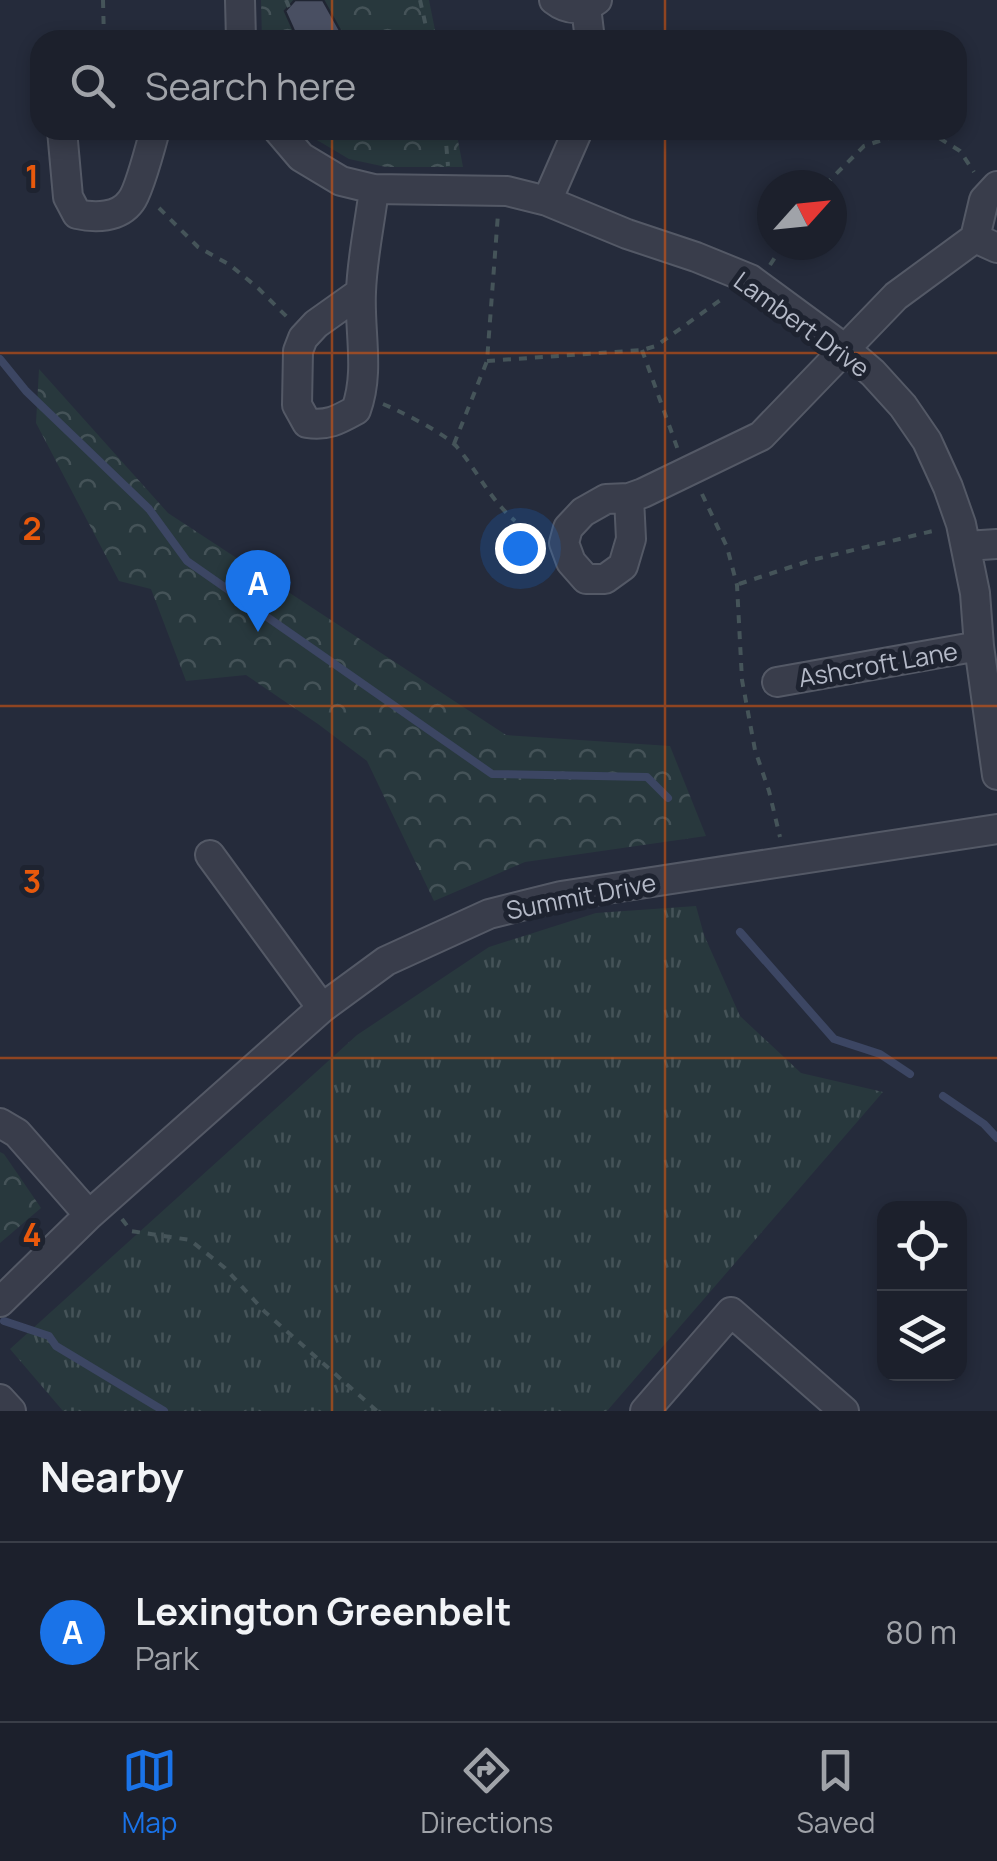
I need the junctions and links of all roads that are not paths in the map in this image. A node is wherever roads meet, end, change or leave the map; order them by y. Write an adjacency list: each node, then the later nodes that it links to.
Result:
1 (240, 0): 4 (street)
2 (554, 0): 3 (street)
3 (591, 4): 5 (street)
4 (240, 30)
5 (590, 30)
6 (63, 140): 7 (street)
7 (152, 140)
8 (287, 140): 10 (street, Lambert Drive)
9 (574, 140): 12 (street)
10 (374, 190): 12 (street, Lambert Drive); 14 (street)
11 (993, 191): 13 (street)
12 (547, 202): 15 (street, Lambert Drive)
13 (986, 243): 15 (street)
14 (360, 292): 14 (street)
15 (845, 349): 16 (street); 17 (street, Lambert Drive)
16 (629, 498)
17 (963, 535): 18 (street); 19 (street, Lambert Drive)
18 (997, 544)
19 (979, 646): 20 (street, Ashcroft Lane); 21 (street, Lambert Drive)
20 (777, 682)
21 (997, 775)
22 (997, 830): 24 (street, Summit Drive)
23 (210, 855): 24 (street)
24 (322, 1008): 26 (street, Summit Drive)
25 (0, 1123): 26 (street)
26 (98, 1207): 27 (street, Summit Drive)
27 (0, 1302)
28 (0, 1399): 29 (street)
29 (10, 1411)
30 (645, 1411): 31 (street)
31 (844, 1411)

